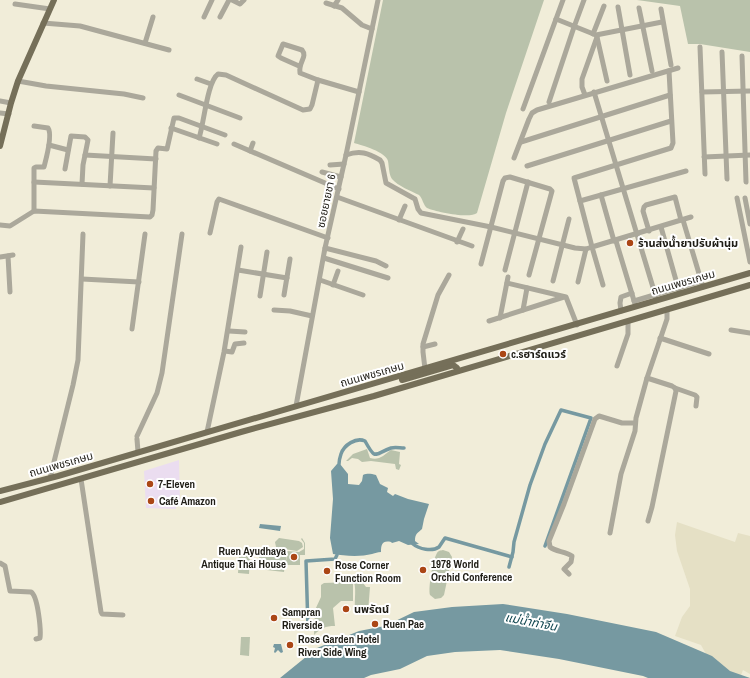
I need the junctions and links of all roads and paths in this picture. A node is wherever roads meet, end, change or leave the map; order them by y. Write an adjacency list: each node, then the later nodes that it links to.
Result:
1 (54, 0): 14 (main road)
2 (212, 0): 18 (street)
3 (230, 0): 4 (street); 19 (street)
4 (244, 0)
5 (338, 0): 11 (street)
6 (378, 0): 25 (street, ซอยยายชา 6)
7 (563, 0): 20 (street)
8 (584, 0): 23 (street)
9 (326, 3): 11 (street)
10 (15, 4): 14 (street)
11 (334, 6): 25 (street)
12 (604, 6): 27 (street)
13 (618, 7): 26 (street)
14 (50, 8): 22 (main road)
15 (639, 8): 24 (street)
16 (661, 9): 21 (street)
17 (153, 17): 28 (street)
18 (204, 17)
19 (220, 17)
20 (556, 19): 23 (street); 57 (street)
21 (662, 22): 24 (street); 34 (street)
22 (43, 23): 28 (street); 40 (main road)
23 (574, 26): 27 (street); 54 (street)
24 (642, 26): 26 (street); 36 (street)
25 (372, 29): 46 (street, ซอยยายชา 6)
26 (621, 29): 27 (street); 37 (street)
27 (595, 35): 41 (street); 50 (street)
28 (145, 43): 30 (street)
29 (700, 47): 48 (street)
30 (169, 50)
31 (722, 52): 44 (street)
32 (742, 56): 45 (street)
33 (299, 66): 33 (street); 39 (street)
34 (670, 68): 35 (street); 47 (street); 51 (street)
35 (678, 68)
36 (652, 71)
37 (630, 75)
38 (197, 79): 42 (street)
39 (318, 80): 42 (street); 46 (street)
40 (18, 81): 52 (street); 55 (main road)
41 (607, 81)
42 (211, 84): 56 (street)
43 (750, 90): 45 (street)
44 (724, 91): 45 (street); 48 (street); 83 (street)
45 (744, 91): 84 (street)
46 (359, 92): 81 (street, ซอยยายชา 6)
47 (594, 92): 50 (street); 60 (street)
48 (702, 92): 85 (street)
49 (180, 95): 56 (street)
50 (585, 95): 70 (street)
51 (670, 95): 60 (street); 62 (street)
52 (143, 98)
53 (0, 101): 55 (street)
54 (549, 102)
55 (11, 103): 59 (main road)
56 (206, 104): 61 (street); 64 (street)
57 (523, 109)
58 (0, 113): 59 (street)
59 (9, 114): 75 (main road)
60 (601, 116): 69 (street); 70 (street)
61 (240, 118)
62 (671, 121): 69 (street); 90 (street)
63 (34, 126): 74 (street)
64 (203, 126): 65 (street); 67 (street); 68 (street)
65 (171, 128): 68 (street); 76 (street)
66 (113, 133): 82 (street)
67 (225, 135)
68 (199, 138): 72 (street)
69 (608, 140): 90 (street); 91 (street)
70 (521, 142): 86 (street)
71 (253, 143): 79 (street)
72 (217, 144)
73 (234, 144): 79 (street)
74 (49, 145): 77 (street); 98 (street)
75 (0, 146)
76 (167, 149): 78 (street); 87 (street)
77 (68, 150): 80 (street); 92 (street)
78 (174, 150)
79 (250, 151): 104 (street)
80 (85, 155): 82 (street); 101 (street)
81 (346, 155): 89 (street, ซอยยายชา 6); 119 (street)
82 (112, 156): 87 (street); 102 (street)
83 (726, 156): 84 (street); 85 (street); 97 (street)
84 (747, 156): 100 (street)
85 (704, 157): 95 (street)
86 (514, 158)
87 (156, 159): 103 (street)
88 (330, 164): 89 (street)
89 (344, 164): 96 (street, ซอยยายชา 6)
90 (615, 164): 105 (street); 110 (street)
91 (527, 166)
92 (64, 169)
93 (686, 171): 105 (street)
94 (322, 172): 96 (street)
95 (705, 174)
96 (341, 177): 104 (street, ซอยยายชา 6)
97 (727, 179)
98 (34, 182): 101 (street); 112 (street)
99 (528, 182): 119 (street); 124 (street); 130 (street)
100 (746, 182)
101 (82, 184): 102 (street)
102 (110, 186): 103 (street)
103 (154, 188): 112 (street)
104 (339, 189): 107 (street, ซอยยายชา 6)
105 (623, 189): 106 (street); 128 (street)
106 (601, 195): 110 (street); 131 (street)
107 (337, 197): 115 (street); 129 (street, ซอยยายชา 6)
108 (737, 198): 143 (street)
109 (745, 198): 117 (street)
110 (580, 201): 136 (street)
111 (405, 206): 115 (street)
112 (34, 211): 118 (street)
113 (691, 217): 116 (street)
114 (569, 219): 133 (street)
115 (399, 220): 132 (street)
116 (682, 220): 120 (street); 122 (street); 162 (street)
117 (750, 224)
118 (0, 225)
119 (491, 227): 124 (street); 144 (street)
120 (661, 227): 122 (street); 167 (street)
121 (463, 229): 132 (street)
122 (649, 231): 128 (street)
123 (210, 233): 129 (street)
124 (516, 233): 130 (street); 147 (street)
125 (83, 234): 156 (street)
126 (145, 234): 159 (street)
127 (182, 234): 208 (street)
128 (637, 234): 131 (street); 174 (street)
129 (328, 238): 137 (street, ซอยยายชา 6)
130 (539, 239): 133 (street); 152 (street)
131 (615, 241): 136 (street); 169 (street)
132 (457, 242): 134 (street)
133 (562, 245): 138 (street); 158 (street)
134 (472, 246)
135 (241, 247): 146 (street)
136 (592, 247): 138 (street); 164 (street)
137 (325, 248): 141 (street, ซอยยายชา 6); 145 (street)
138 (586, 249): 160 (street)
139 (267, 252): 149 (street)
140 (0, 257): 168 (street)
141 (324, 258): 155 (street); 157 (street, ซอยยายชา 6)
142 (290, 259): 154 (street)
143 (750, 262)
144 (481, 264)
145 (386, 266)
146 (238, 270): 149 (street); 187 (street)
147 (505, 270)
148 (338, 271): 163 (street)
149 (264, 273): 154 (street); 172 (street)
150 (750, 274): 162 (main road, ถนนเพชรเกษม)
151 (449, 275): 193 (street)
152 (529, 275)
153 (508, 276): 161 (street)
154 (286, 278): 170 (street)
155 (388, 278)
156 (82, 279): 159 (street); 209 (street)
157 (320, 280): 163 (street); 180 (street, ซอยยายชา 6)
158 (553, 281)
159 (139, 282): 185 (street)
160 (578, 282)
161 (507, 283): 166 (street); 181 (street)
162 (704, 284): 167 (main road, ถนนเพชรเกษม)
163 (333, 285): 171 (street)
164 (603, 285)
165 (750, 285): 176 (main road, ถนนเพชรเกษม)
166 (527, 288): 173 (street); 178 (street)
167 (679, 291): 174 (main road, ถนนเพชรเกษม)
168 (10, 292)
169 (632, 293): 175 (street); 179 (street)
170 (284, 295)
171 (363, 295)
172 (260, 296)
173 (565, 297): 178 (street); 184 (street)
174 (655, 298): 175 (main road, ถนนเพชรเกษม)
175 (635, 304): 179 (main road, ถนนเพชรเกษม)
176 (667, 309): 183 (main road, ถนนเพชรเกษม); 190 (street)
177 (274, 310): 180 (street)
178 (523, 310): 181 (street)
179 (621, 311): 184 (main road, ถนนเพชรเกษม)
180 (312, 316): 204 (street, ซอยยายชา 6)
181 (500, 318): 182 (street)
182 (489, 321)
183 (628, 321): 195 (main road, ถนนเพชรเกษม); 198 (street)
184 (577, 325): 197 (main road, ถนนเพชรเกษม)
185 (132, 329)
186 (731, 330): 189 (street)
187 (228, 331): 188 (street); 194 (street)
188 (245, 332)
189 (750, 333)
190 (660, 338): 196 (street); 201 (street)
191 (244, 343): 194 (street)
192 (435, 344): 193 (street)
193 (423, 347): 199 (street)
194 (225, 351): 207 (street)
195 (517, 354): 197 (main road); 200 (main road, ถนนเพชรเกษม)
196 (709, 354)
197 (467, 357): 199 (main road, ถนนเพชรเกษม)
198 (617, 366)
199 (425, 369): 202 (main road, ถนนเพชรเกษม)
200 (457, 371): 202 (main road); 210 (main road, ถนนเพชรเกษม)
201 (647, 378): 203 (street); 206 (street)
202 (386, 380): 204 (main road, ถนนเพชรเกษม)
203 (675, 388): 205 (street); 213 (street)
204 (296, 406): 207 (main road, ถนนเพชรเกษม)
205 (696, 406)
206 (635, 423): 214 (street); 216 (street)
207 (207, 432): 208 (main road, ถนนเพชรเกษม)
208 (139, 451): 209 (main road, ถนนเพชรเกษม)
209 (50, 478): 211 (main road, ถนนเพชรเกษม)
210 (81, 479): 212 (main road, ถนนเพชรเกษม); 217 (street)
211 (0, 491)
212 (0, 502)
213 (648, 521)
214 (610, 533)
215 (0, 563): 218 (street)
216 (569, 574)
217 (123, 615)
218 (36, 639)

